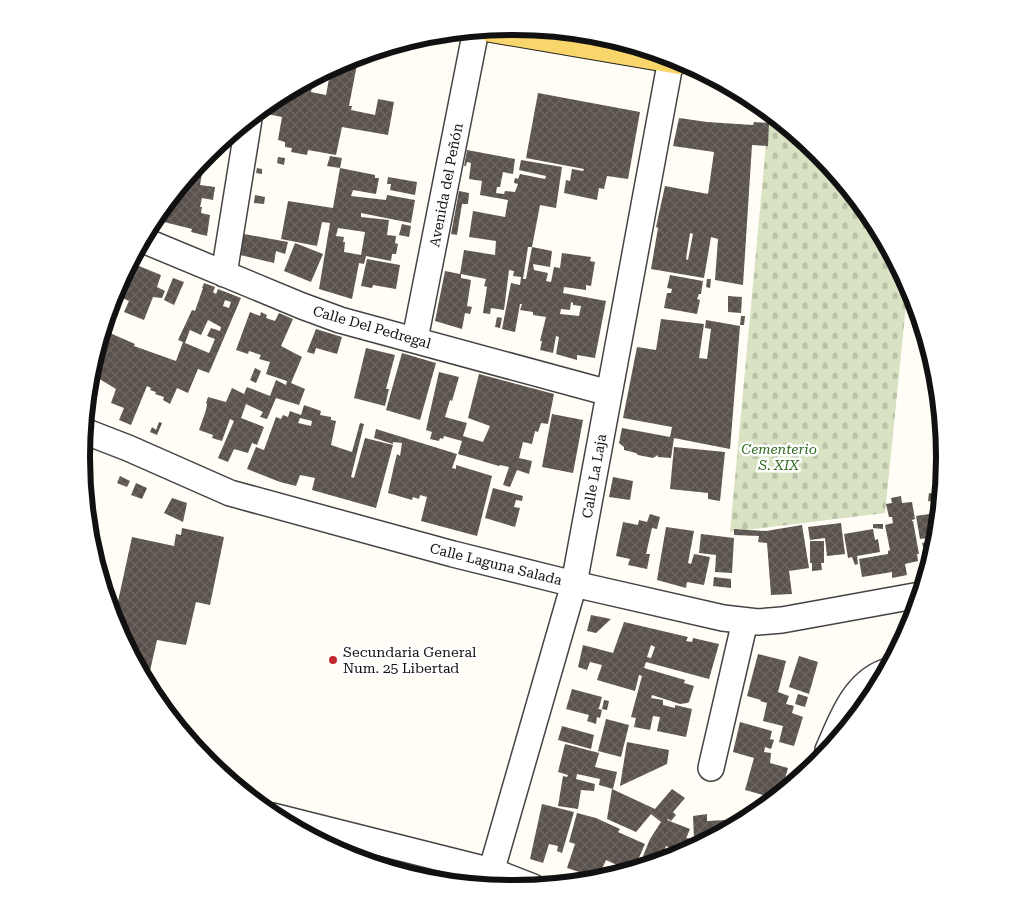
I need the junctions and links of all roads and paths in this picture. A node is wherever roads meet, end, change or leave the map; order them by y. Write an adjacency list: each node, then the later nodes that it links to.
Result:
1 (538, 36): 3 (main road)
2 (475, 37): 8 (street, Avenida del Peñón)
3 (630, 51)
4 (674, 66): 9 (street, Calle La Laja)
5 (247, 129): 7 (street)
6 (149, 243): 7 (street, Calle Del Pedregal)
7 (224, 274): 8 (street, Calle Del Pedregal)
8 (415, 339): 9 (street, Calle Del Pedregal)
9 (609, 393): 11 (street, Calle La Laja)
10 (91, 434): 11 (street, Calle Laguna Salada)
11 (574, 584): 13 (street, Calle Laguna Salada); 18 (street, Calle La Laja)
12 (912, 597): 13 (street, Calle Laguna Salada)
13 (745, 622): 16 (street)
14 (871, 682): 15 (street)
15 (838, 728)
16 (710, 768)
17 (308, 826): 18 (street)
18 (490, 879)

